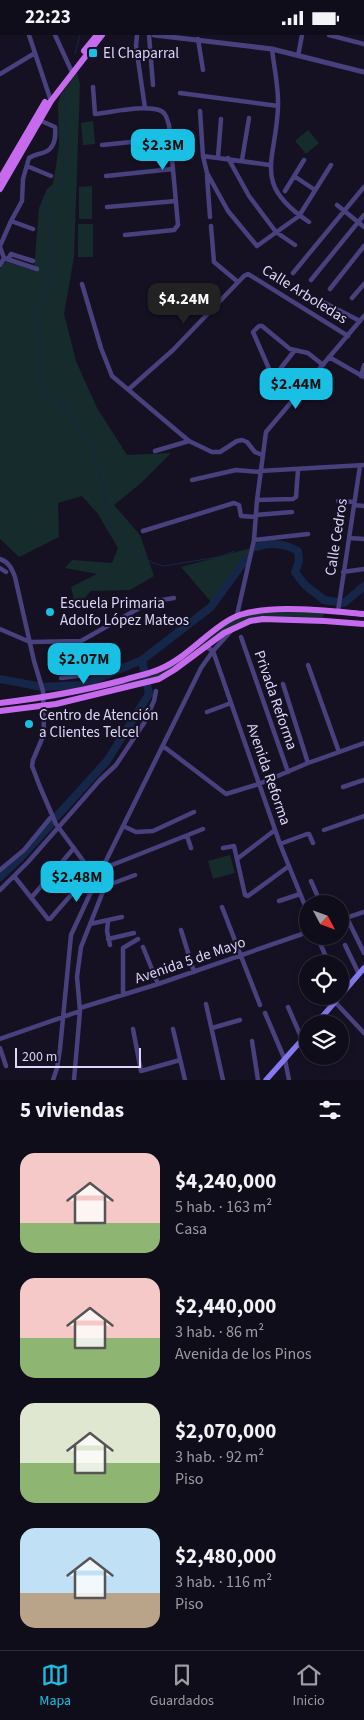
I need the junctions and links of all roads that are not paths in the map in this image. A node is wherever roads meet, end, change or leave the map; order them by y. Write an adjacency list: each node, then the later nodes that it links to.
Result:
1 (30, 35): 13 (street)
2 (55, 35): 15 (street)
3 (97, 35): 15 (main road)
4 (102, 35): 15 (main road)
5 (137, 35): 24 (street)
6 (150, 35): 19 (street)
7 (154, 35): 10 (street)
8 (302, 35): 14 (street)
9 (329, 35): 11 (street)
10 (198, 39): 12 (street); 16 (street)
11 (364, 43)
12 (272, 49): 14 (street); 23 (street)
13 (35, 53): 18 (street); 22 (street)
14 (298, 56): 17 (street)
15 (71, 70): 22 (main road)
16 (203, 70)
17 (364, 72)
18 (0, 73)
19 (153, 85)
20 (93, 87): 24 (street)
21 (180, 93): 23 (street)
22 (50, 99): 28 (main road)
23 (278, 106): 36 (street)
24 (146, 108): 29 (street)
25 (200, 111): 31 (street)
26 (248, 118): 34 (street)
27 (222, 119): 32 (street)
28 (37, 120): 38 (street); 44 (main road)
29 (170, 138): 30 (street); 39 (street)
30 (102, 145)
31 (203, 156): 32 (street); 40 (street)
32 (218, 157): 33 (street)
33 (228, 159): 34 (street); 62 (street)
34 (242, 160): 36 (street)
35 (304, 160): 43 (street)
36 (270, 165): 54 (street)
37 (331, 165): 47 (street)
38 (27, 167): 41 (street); 56 (street)
39 (173, 169): 42 (street); 49 (street)
40 (207, 173): 55 (street); 62 (street)
41 (51, 176)
42 (106, 176)
43 (294, 176): 47 (street); 48 (street)
44 (1, 180): 46 (main road)
45 (364, 187): 52 (street)
46 (0, 189)
47 (315, 190): 54 (street)
48 (285, 191)
49 (176, 201): 51 (street); 63 (street)
50 (337, 205): 52 (street)
51 (107, 207)
52 (344, 211): 58 (street); 71 (street)
53 (364, 215): 58 (street)
54 (299, 216): 57 (street); 62 (street)
55 (210, 217)
56 (11, 221): 61 (street); 66 (street)
57 (309, 222)
58 (358, 223): 60 (street); 73 (street)
59 (211, 226): 72 (street)
60 (364, 227)
61 (33, 229)
62 (276, 232): 64 (street)
63 (125, 235)
64 (295, 245)
65 (364, 246): 76 (street)
66 (0, 247): 67 (street)
67 (6, 258): 68 (street); 69 (street); 70 (street)
68 (33, 261)
69 (0, 265)
70 (37, 269)
71 (293, 273)
72 (238, 281): 81 (street, Calle Arboledas); 87 (street)
73 (311, 281)
74 (82, 284): 87 (street)
75 (364, 284): 77 (street)
76 (330, 289)
77 (352, 298)
78 (323, 302): 80 (street)
79 (364, 316): 80 (street)
80 (360, 321): 81 (street)
81 (348, 336): 83 (street)
82 (295, 350): 82 (street); 84 (street)
83 (329, 357): 84 (street); 86 (street)
84 (323, 365): 90 (street)
85 (364, 365): 86 (street)
86 (363, 377)
87 (129, 389): 88 (street)
88 (189, 441): 89 (street); 90 (street)
89 (155, 451)
90 (262, 455): 93 (street)
91 (362, 466): 92 (street); 97 (street, Calle Cedros)
92 (298, 470): 93 (street); 95 (street)
93 (260, 471): 94 (street); 95 (street)
94 (192, 480)
95 (257, 500): 100 (street)
96 (338, 501): 97 (street)
97 (354, 504): 98 (street); 103 (street, Calle Cedros)
98 (364, 506)
99 (292, 512): 100 (street)
100 (256, 516): 101 (street); 105 (street)
101 (143, 531)
102 (308, 534): 105 (street)
103 (349, 538): 104 (street); 110 (street, Calle Cedros)
104 (364, 539)
105 (254, 540): 115 (street)
106 (2, 560): 121 (street)
107 (0, 568): 109 (street)
108 (364, 569): 110 (street)
109 (6, 572)
110 (343, 572): 112 (street, Calle Cedros)
111 (174, 598): 121 (street)
112 (338, 608): 113 (main road); 114 (main road)
113 (325, 611): 115 (main road); 116 (main road)
114 (364, 614)
115 (237, 615): 127 (main road)
116 (325, 621): 117 (main road); 118 (main road)
117 (364, 624)
118 (234, 627): 122 (main road); 123 (street)
119 (0, 629): 121 (street)
120 (241, 637): 143 (street, Privada Reforma)
121 (30, 642): 132 (street)
122 (206, 646): 123 (street); 130 (main road)
123 (213, 651): 135 (street, Avenida Reforma); 140 (street)
124 (308, 665): 141 (street)
125 (101, 669): 126 (street)
126 (61, 678)
127 (112, 683): 129 (main road); 130 (main road)
128 (283, 684): 142 (street)
129 (95, 688): 132 (main road); 133 (main road)
130 (114, 691): 133 (main road)
131 (156, 691): 150 (street)
132 (43, 694): 134 (main road); 136 (street)
133 (96, 695): 136 (main road)
134 (0, 703)
135 (231, 703): 138 (street); 145 (street, Avenida Reforma)
136 (43, 705): 137 (main road); 148 (street)
137 (0, 711)
138 (207, 711)
139 (364, 743): 141 (street)
140 (162, 746): 145 (street); 151 (street)
141 (339, 752): 142 (street)
142 (308, 763): 143 (street)
143 (288, 772): 145 (street)
144 (364, 780): 146 (street)
145 (259, 784): 153 (street, Avenida Reforma)
146 (343, 787)
147 (194, 812): 151 (street)
148 (52, 816): 150 (street); 164 (street)
149 (364, 816): 154 (street)
150 (59, 827): 158 (street); 167 (street)
151 (122, 827): 162 (street)
152 (203, 829): 155 (street)
153 (275, 829): 157 (street, Avenida Reforma); 161 (street)
154 (324, 830)
155 (187, 836): 159 (street); 162 (street)
156 (313, 843): 157 (street)
157 (280, 844): 163 (street, Avenida Reforma)
158 (74, 848): 165 (street); 174 (street)
159 (191, 848)
160 (223, 848): 161 (street)
161 (237, 859): 163 (street)
162 (103, 865): 168 (street)
163 (289, 866): 172 (street, Avenida Reforma)
164 (0, 871)
165 (91, 871): 168 (street); 174 (street)
166 (135, 875): 170 (street)
167 (14, 876): 171 (street); 174 (street)
168 (97, 879): 170 (street); 205 (street)
169 (312, 881): 173 (street)
170 (103, 887): 182 (street)
171 (0, 891)
172 (300, 894): 175 (street)
173 (317, 895)
174 (31, 898)
175 (279, 901)
176 (222, 907): 190 (street)
177 (364, 912): 179 (street)
178 (122, 917): 181 (street)
179 (349, 918)
180 (349, 920): 189 (street)
181 (108, 921): 182 (street); 184 (street)
182 (90, 924): 202 (street)
183 (181, 930): 192 (street)
184 (134, 933)
185 (299, 935): 190 (street, Avenida 5 de Mayo)
186 (138, 939): 196 (street)
187 (345, 945): 193 (street)
188 (143, 947): 195 (street)
189 (364, 953)
190 (242, 955): 192 (street, Avenida 5 de Mayo); 198 (street)
191 (364, 968): 193 (main road)
192 (194, 972): 195 (street, Avenida 5 de Mayo)
193 (359, 974): 194 (main road)
194 (349, 983)
195 (158, 984): 196 (street, Avenida 5 de Mayo)
196 (123, 995): 202 (street, Avenida 5 de Mayo)
197 (206, 1003): 207 (street)
198 (260, 1005)
199 (332, 1005): 204 (main road)
200 (338, 1005): 211 (street)
201 (288, 1007): 210 (street)
202 (80, 1010): 205 (street, Avenida 5 de Mayo); 220 (street)
203 (265, 1013): 217 (street)
204 (324, 1015)
205 (63, 1017): 212 (street, Avenida 5 de Mayo); 219 (street)
206 (240, 1020): 207 (street)
207 (212, 1028): 222 (street)
208 (133, 1029): 216 (street)
209 (173, 1029): 216 (street)
210 (299, 1032)
211 (364, 1033)
212 (0, 1039)
213 (252, 1041): 223 (street)
214 (299, 1043): 217 (main road)
215 (0, 1048): 218 (street)
216 (180, 1060): 221 (street)
217 (285, 1060): 224 (main road); 225 (street)
218 (6, 1065)
219 (53, 1080)
220 (74, 1080)
221 (185, 1080)
222 (224, 1080)
223 (258, 1080)
224 (266, 1080)
225 (288, 1080)

